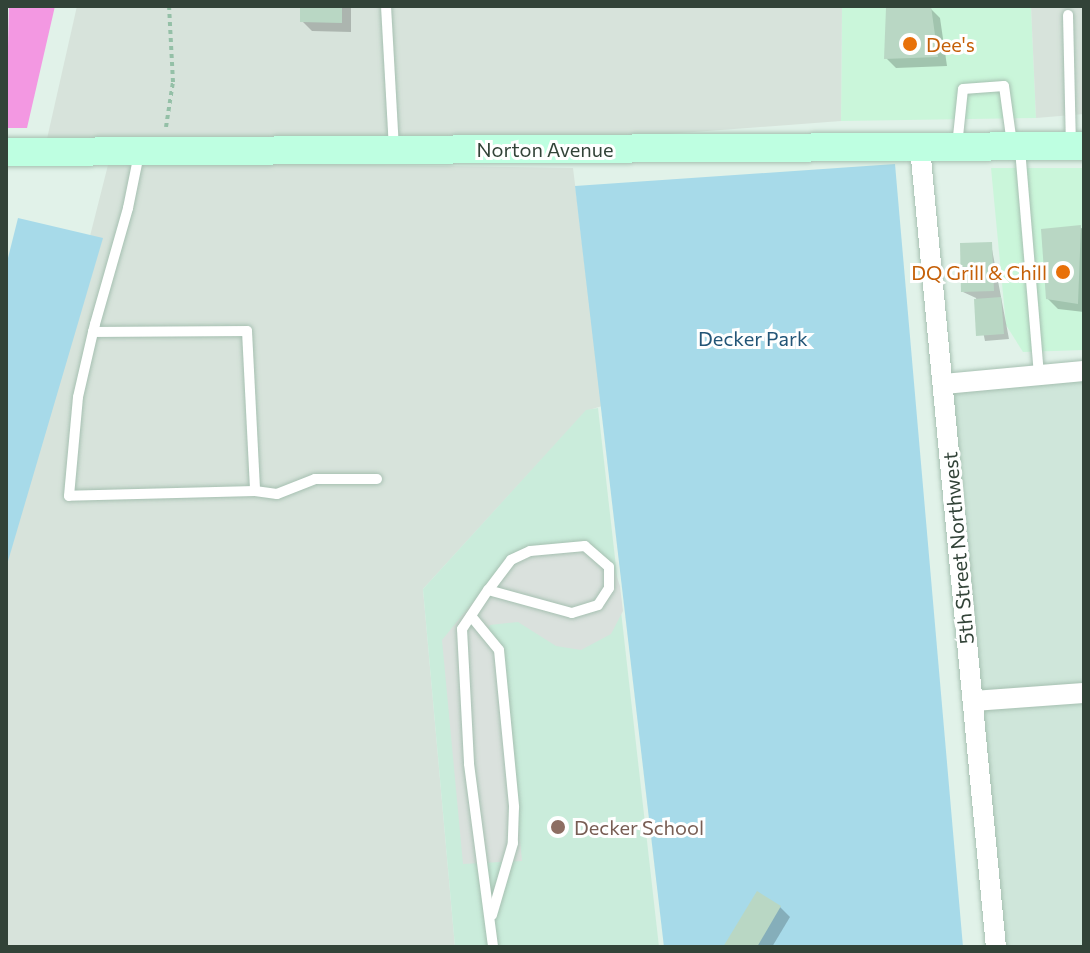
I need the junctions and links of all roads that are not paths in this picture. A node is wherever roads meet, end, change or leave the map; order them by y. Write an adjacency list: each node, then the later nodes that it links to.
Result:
1 (386, 6): 7 (lane)
2 (1068, 15): 3 (lane)
3 (1077, 146): 4 (main road, Norton Avenue)
4 (1016, 147): 6 (main road, Norton Avenue); 6 (lane); 12 (lane)
5 (920, 148): 6 (main road, Norton Avenue); 7 (main road, Norton Avenue); 13 (street, 5th Street Northwest)
6 (957, 148)
7 (394, 150): 9 (main road, Norton Avenue)
8 (19, 152): 9 (main road, Norton Avenue)
9 (151, 152): 10 (lane)
10 (93, 332): 15 (lane); 15 (lane)
11 (1084, 371): 12 (street)
12 (1039, 375): 13 (street)
13 (943, 384): 19 (street, 5th Street Northwest)
14 (377, 479): 15 (lane)
15 (255, 491)
16 (488, 590): 16 (lane); 17 (lane)
17 (471, 616): 20 (lane); 20 (lane)
18 (1084, 693): 19 (street)
19 (973, 701): 22 (street, 5th Street Northwest)
20 (490, 923): 21 (lane)
21 (493, 947)
22 (996, 947)

